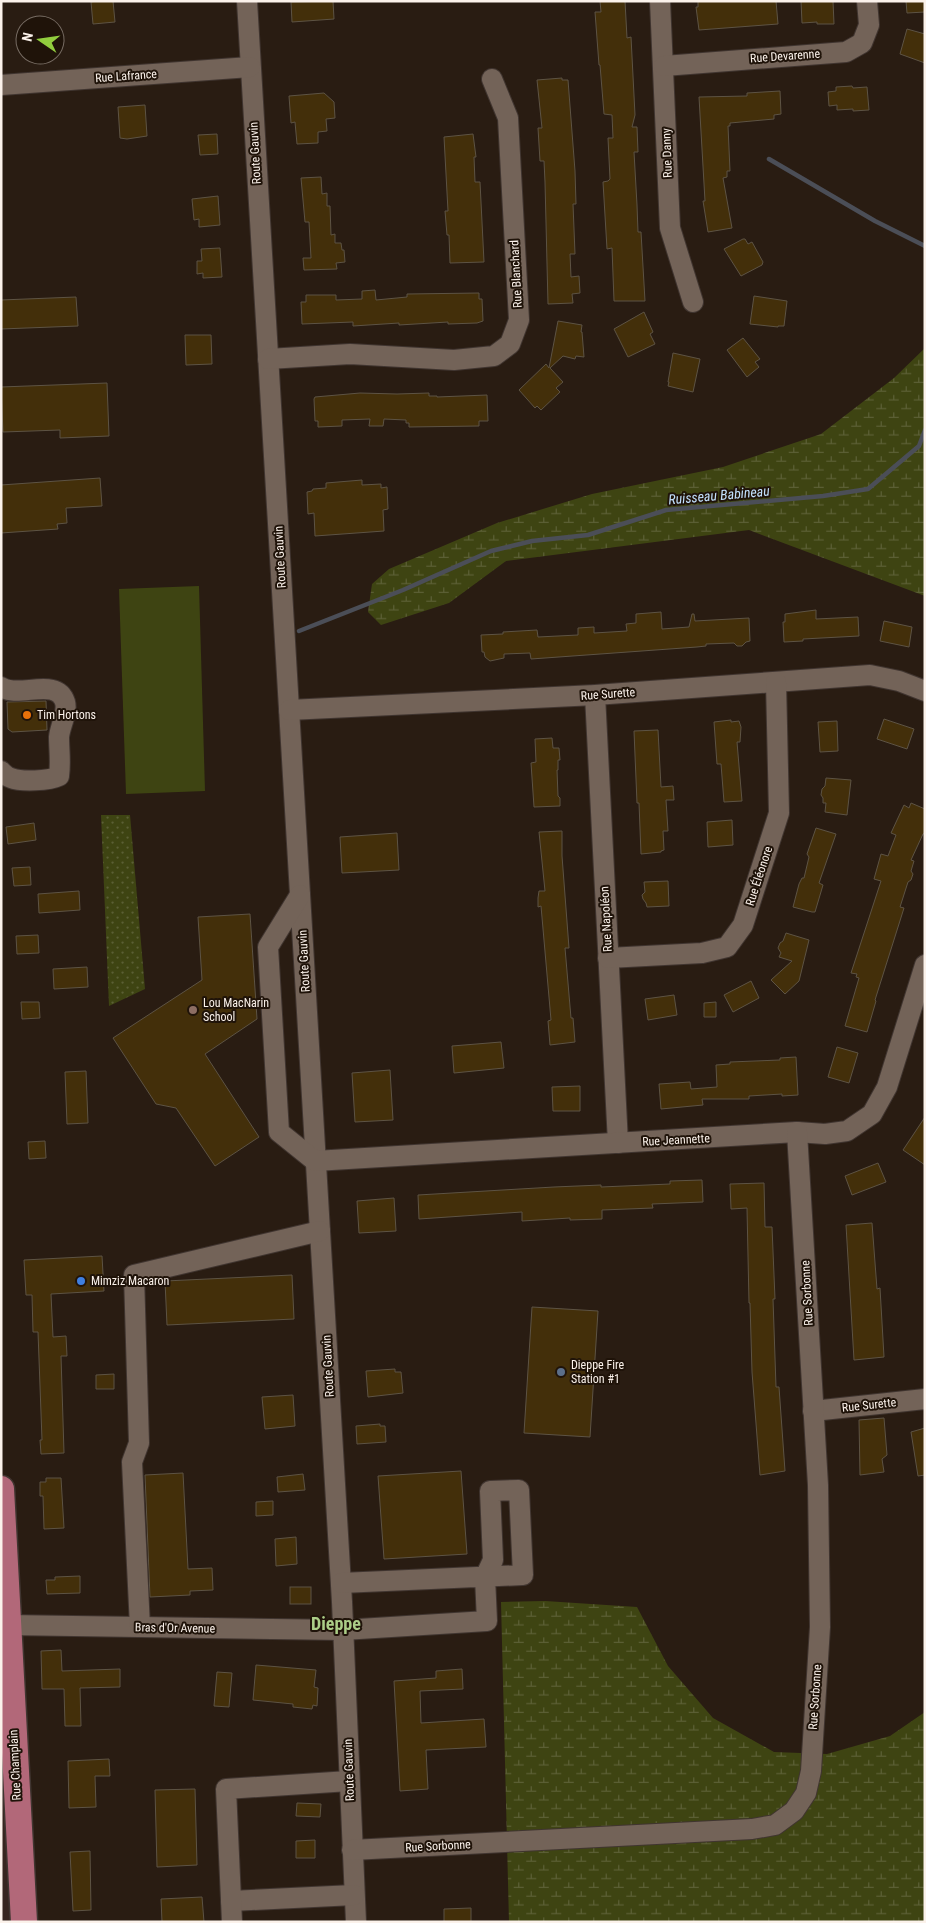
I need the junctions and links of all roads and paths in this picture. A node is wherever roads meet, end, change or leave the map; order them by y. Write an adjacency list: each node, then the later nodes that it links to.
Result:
1 (247, 1): 5 (street, Route Gauvin)
2 (660, 1): 4 (street, Rue Danny)
3 (867, 1): 4 (street, Rue Devarenne)
4 (664, 66): 8 (street, Rue Danny)
5 (250, 67): 7 (street, Rue Lafrance); 9 (street, Route Gauvin)
6 (492, 79): 9 (street, Rue Blanchard)
7 (1, 85)
8 (693, 302)
9 (268, 359): 14 (street, Route Gauvin)
10 (776, 682): 12 (street, Rue Surette); 13 (street, Rue Surette); 17 (street, Rue Éléonore)
11 (1, 687): 15 (street)
12 (925, 691)
13 (595, 695): 14 (street, Rue Surette); 17 (street, Rue Napoléon)
14 (289, 710): 16 (street, Route Gauvin)
15 (1, 771)
16 (300, 896): 21 (street, Route Gauvin); 21 (street)
17 (608, 958): 20 (street, Rue Napoléon)
18 (925, 965): 19 (street, Rue Jeannette)
19 (797, 1132): 20 (street, Rue Jeannette); 24 (street, Rue Sorbonne)
20 (618, 1143): 21 (street, Rue Jeannette)
21 (315, 1161): 22 (street, Route Gauvin)
22 (320, 1230): 26 (street, Route Gauvin); 28 (street)
23 (925, 1399): 24 (street, Rue Surette)
24 (814, 1411): 31 (street, Rue Sorbonne)
25 (1, 1489): 27 (main road, Rue Champlain)
26 (341, 1582): 29 (street, Route Gauvin); 29 (street, Bras d'Or Avenue)
27 (7, 1626): 28 (street, Bras d'Or Avenue); 34 (main road, Rue Champlain)
28 (140, 1627): 29 (street, Bras d'Or Avenue)
29 (343, 1630): 30 (street, Route Gauvin)
30 (349, 1781): 31 (street, Route Gauvin); 33 (street)
31 (352, 1850): 32 (street, Route Gauvin)
32 (354, 1895): 33 (street); 36 (street, Route Gauvin)
33 (230, 1901): 35 (street)
34 (24, 1922)
35 (232, 1922)
36 (356, 1922)

